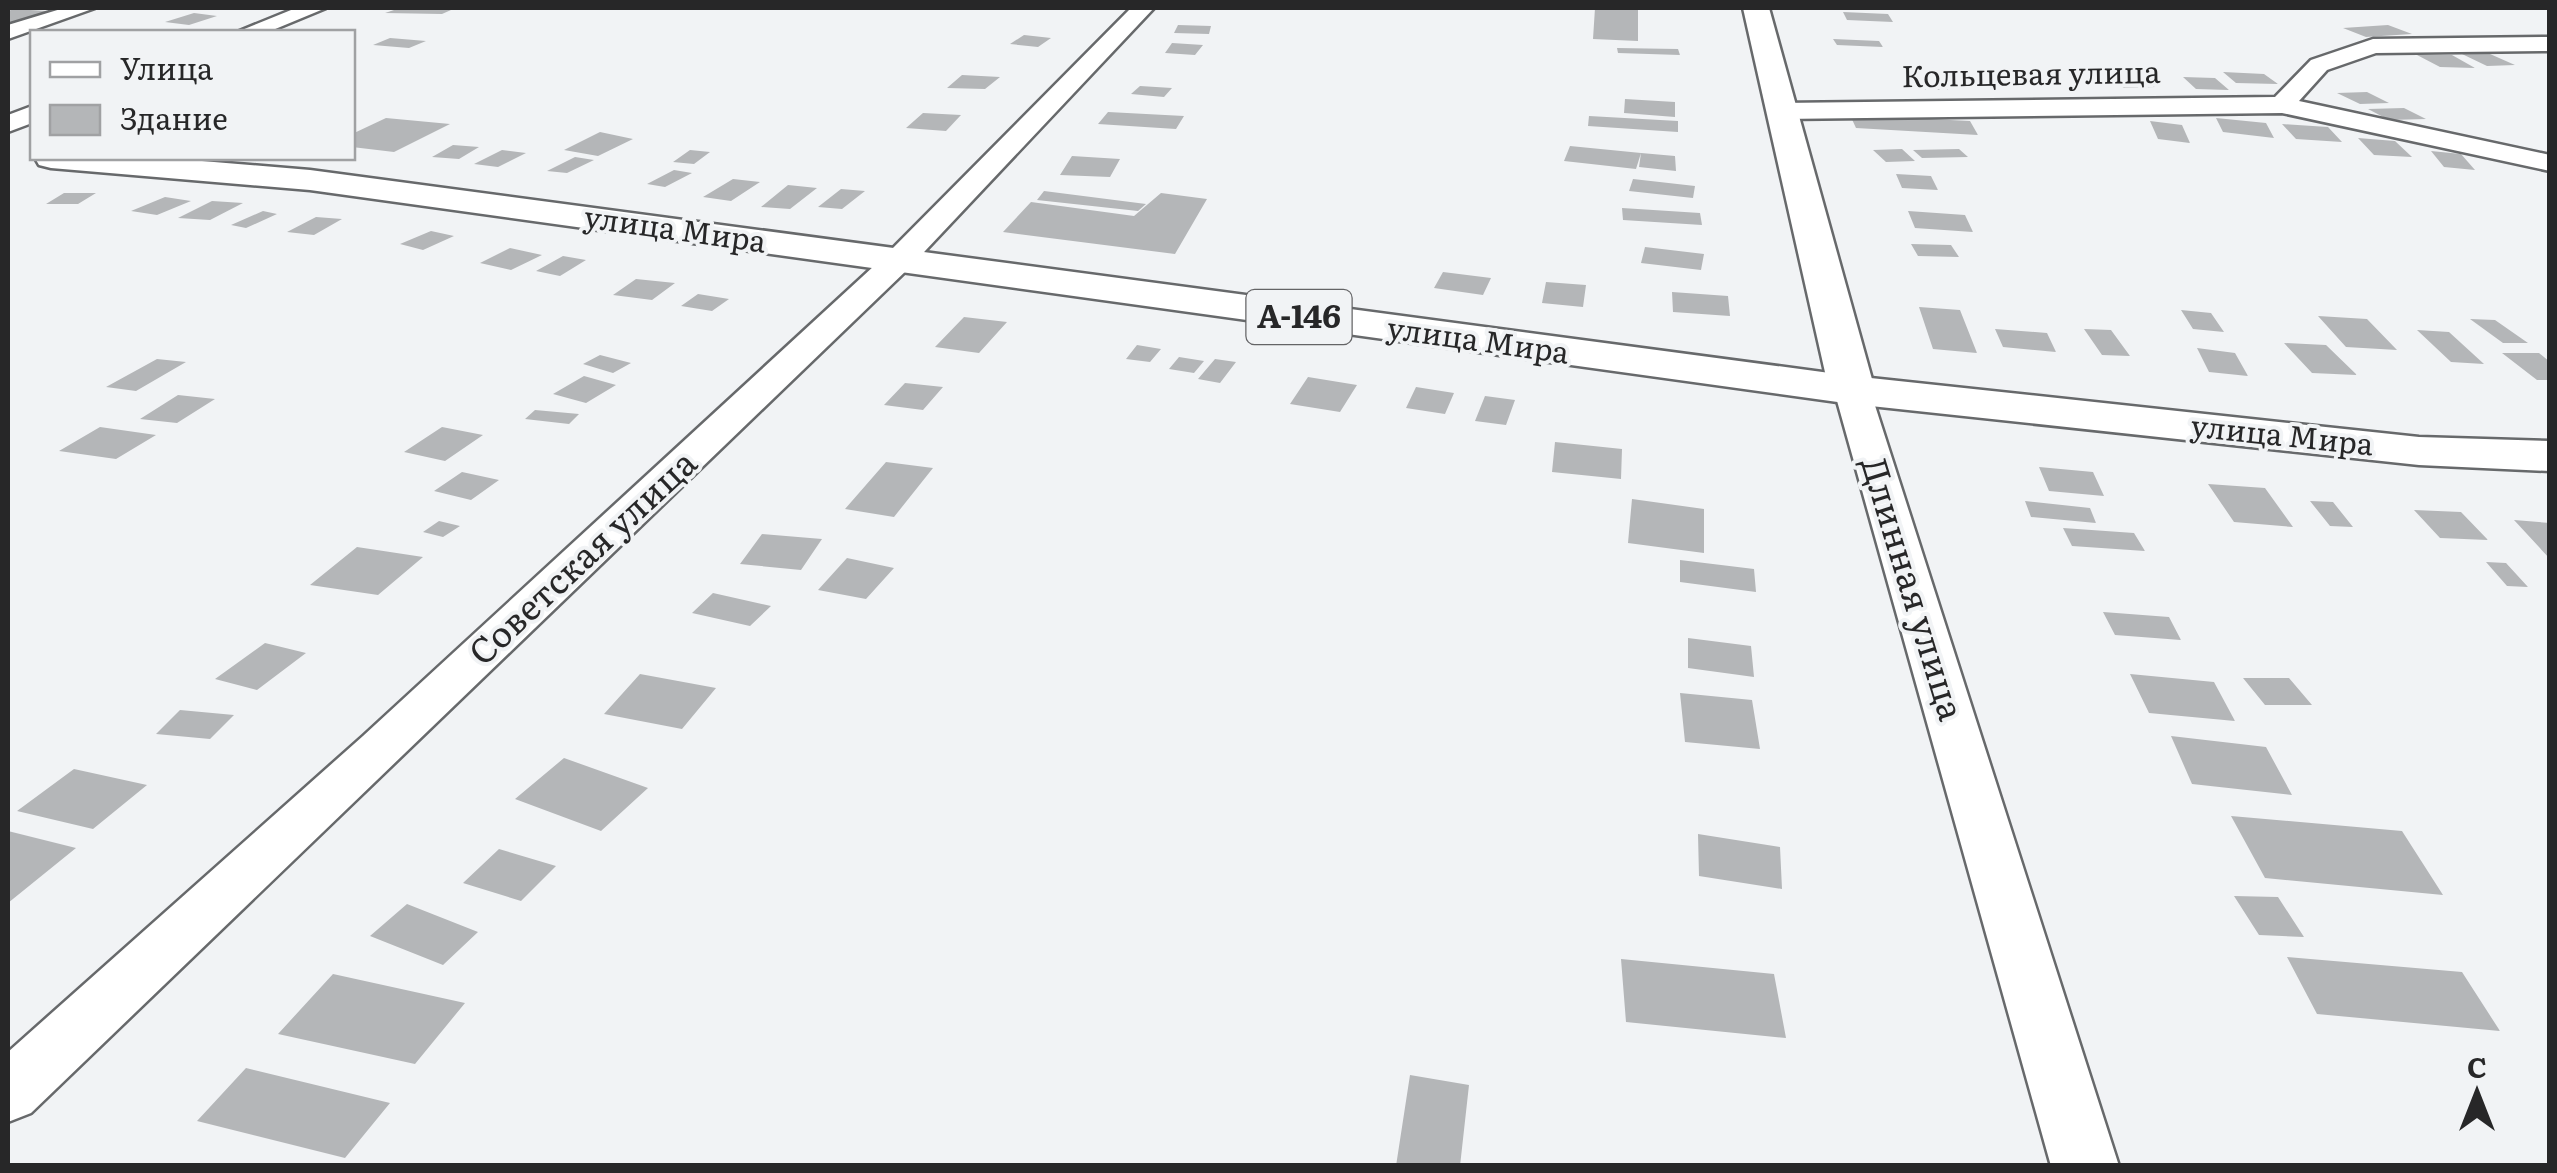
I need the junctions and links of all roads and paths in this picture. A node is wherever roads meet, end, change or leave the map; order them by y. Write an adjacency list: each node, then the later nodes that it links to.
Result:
1 (84, 8): 7 (street)
2 (240, 8): 5 (street)
3 (1144, 8): 13 (street, Советская улица)
4 (1756, 8): 10 (main road, Длинная улица)
5 (309, 10): 6 (street)
6 (254, 30)
7 (8, 32)
8 (2550, 44): 9 (street)
9 (2282, 105): 10 (street, Кольцевая улица); 12 (street, Кольцевая улица)
10 (1780, 111): 14 (main road, Длинная улица)
11 (75, 160): 13 (main road, улица Мира / А-146)
12 (2550, 163)
13 (898, 261): 14 (main road, улица Мира / А-146); 16 (street, Советская улица)
14 (1852, 390): 15 (main road, улица Мира / А-146); 17 (street, Длинная улица)
15 (2550, 456)
16 (8, 1094)
17 (2086, 1166)

